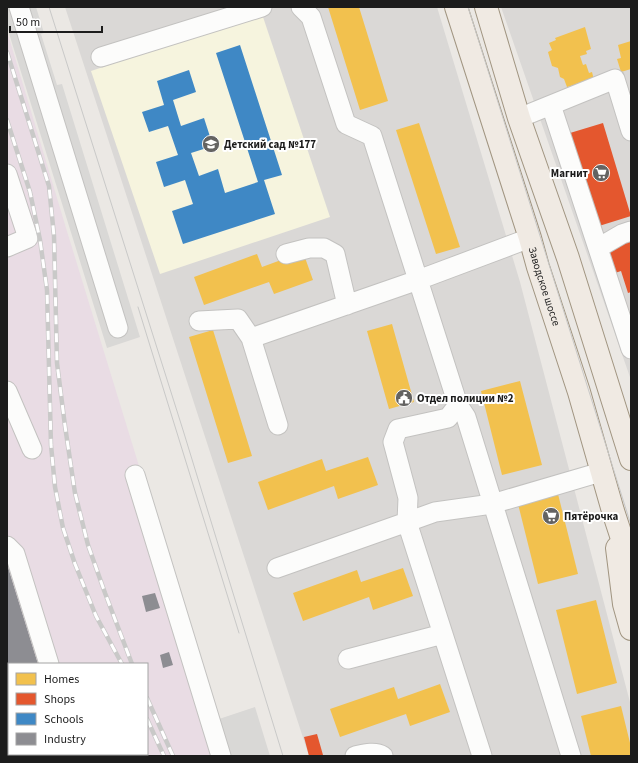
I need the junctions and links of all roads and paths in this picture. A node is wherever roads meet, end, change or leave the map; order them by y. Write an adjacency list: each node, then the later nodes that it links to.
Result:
1 (18, 7): 19 (lane)
2 (262, 7): 6 (lane)
3 (301, 7): 16 (lane)
4 (456, 7): 12 (main road, Заводское шоссе)
5 (486, 7): 8 (main road)
6 (101, 57)
7 (551, 105): 8 (lane); 9 (lane); 14 (lane)
8 (519, 118): 26 (main road)
9 (631, 131)
10 (7, 174): 13 (lane)
11 (631, 231): 14 (lane)
12 (530, 238): 16 (lane); 27 (main road, Заводское шоссе)
13 (7, 247)
14 (598, 248): 21 (lane)
15 (286, 254): 17 (lane)
16 (418, 280): 17 (lane); 23 (lane)
17 (347, 305): 20 (lane)
18 (199, 321): 20 (lane)
19 (118, 328)
20 (251, 338): 24 (lane)
21 (631, 349)
22 (7, 391): 25 (lane)
23 (458, 405): 29 (lane); 31 (lane)
24 (278, 425)
25 (32, 449)
26 (631, 459)
27 (601, 472): 29 (lane); 30 (main road, Заводское шоссе)
28 (135, 475): 39 (lane)
29 (492, 504): 31 (lane); 43 (lane)
30 (612, 511): 33 (main road, Заводское шоссе); 35 (main road)
31 (408, 522): 34 (lane); 36 (lane)
32 (7, 546): 38 (lane)
33 (631, 566)
34 (277, 568)
35 (631, 629)
36 (443, 634): 37 (lane); 42 (lane)
37 (348, 659)
38 (48, 663)
39 (221, 756)
40 (355, 756): 41 (lane)
41 (383, 756)
42 (481, 756)
43 (571, 756)

